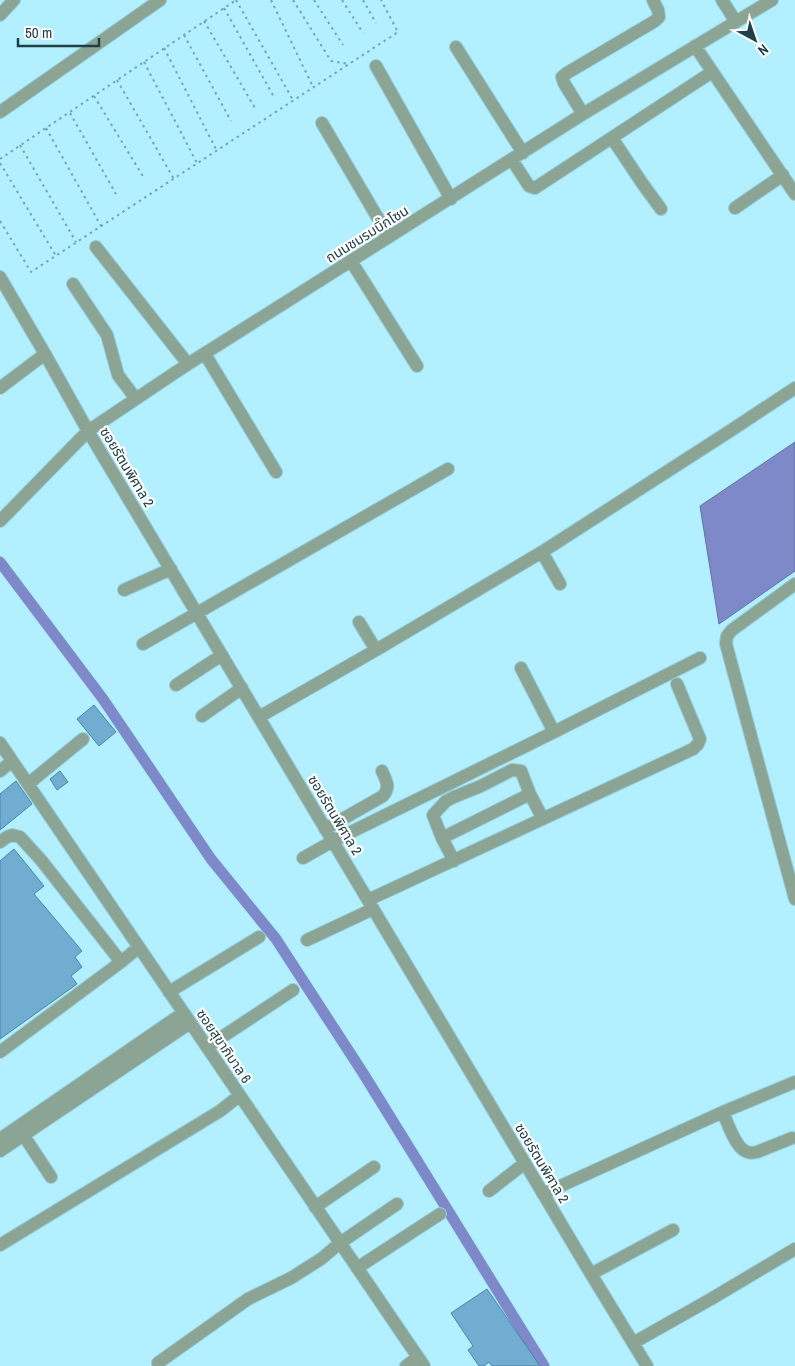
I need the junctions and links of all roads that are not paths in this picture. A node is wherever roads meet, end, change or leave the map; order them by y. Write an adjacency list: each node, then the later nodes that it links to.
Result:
1 (14, 0): 6 (street)
2 (160, 0): 12 (street)
3 (653, 0): 13 (street)
4 (722, 0): 7 (street)
5 (772, 0): 7 (street, ถนนชมรมบิ๊กโซน)
6 (0, 15)
7 (736, 22): 8 (street, ถนนชมรมบิ๊กโซน)
8 (695, 46): 11 (street); 13 (street, ถนนชมรมบิ๊กโซน)
9 (456, 48): 16 (street)
10 (376, 66): 19 (street)
11 (712, 72): 15 (street); 17 (street)
12 (0, 112)
13 (583, 114): 16 (street, ถนนชมรมบิ๊กโซน)
14 (322, 123): 22 (street)
15 (612, 138): 16 (street); 21 (street)
16 (517, 156): 19 (street, ถนนชมรมบิ๊กโซน)
17 (783, 175): 18 (street); 20 (street)
18 (795, 194)
19 (450, 199): 22 (street, ถนนชมรมบิ๊กโซน)
20 (735, 208)
21 (661, 209)
22 (389, 237): 24 (street, ถนนชมรมบิ๊กโซน)
23 (96, 247): 29 (street)
24 (351, 261): 28 (street, ถนนชมรมบิ๊กโซน); 30 (street)
25 (0, 277): 27 (street, ซอยรัตนพิศาล 2)
26 (73, 284): 33 (street)
27 (45, 354): 31 (street); 34 (street, ซอยรัตนพิศาล 2)
28 (205, 354): 29 (street, ถนนชมรมบิ๊กโซน); 36 (street)
29 (188, 364): 33 (street, ถนนชมรมบิ๊กโซน)
30 (417, 366)
31 (0, 388)
32 (795, 388): 38 (street)
33 (136, 399): 34 (street, ถนนชมรมบิ๊กโซน)
34 (88, 431): 37 (street, ถนนชมรมบิ๊กโซน); 39 (street, ซอยรัตนพิศาล 2)
35 (448, 469): 43 (street)
36 (276, 472)
37 (0, 521)
38 (542, 552): 40 (street); 46 (street)
39 (171, 569): 42 (street); 43 (street, ซอยรัตนพิศาล 2)
40 (560, 584)
41 (795, 584): 70 (street)
42 (124, 590)
43 (197, 613): 45 (street); 47 (street, ซอยรัตนพิศาล 2)
44 (360, 622): 46 (street)
45 (143, 644)
46 (376, 650): 54 (street)
47 (222, 655): 51 (street); 52 (street, ซอยรัตนพิศาล 2)
48 (700, 658): 55 (street)
49 (521, 668): 55 (street)
50 (677, 684): 63 (street)
51 (176, 685)
52 (242, 688): 53 (street); 54 (street, ซอยรัตนพิศาล 2)
53 (202, 716)
54 (259, 717): 64 (street, ซอยรัตนพิศาล 2)
55 (554, 732): 66 (street)
56 (82, 739): 61 (street)
57 (0, 743): 58 (street, ซอยสุขาภิบาล 6)
58 (12, 761): 60 (street); 61 (street, ซอยสุขาภิบาล 6)
59 (382, 771): 64 (street)
60 (0, 772)
61 (28, 784): 74 (street, ซอยสุขาภิบาล 6)
62 (530, 794): 63 (street); 65 (street); 65 (street)
63 (543, 820): 69 (street)
64 (325, 828): 66 (street, ซอยรัตนพิศาล 2)
65 (442, 838): 69 (street)
66 (333, 841): 68 (street); 71 (street, ซอยรัตนพิศาล 2)
67 (0, 842): 75 (street)
68 (302, 858)
69 (454, 861): 71 (street)
70 (795, 898)
71 (371, 905): 73 (street); 88 (street, ซอยรัตนพิศาล 2)
72 (259, 938): 77 (street)
73 (307, 940)
74 (139, 947): 75 (street); 77 (street, ซอยสุขาภิบาล 6)
75 (121, 962): 80 (street)
76 (294, 990): 79 (street)
77 (169, 992): 78 (street, ซอยสุขาภิบาล 6)
78 (187, 1018): 79 (street, ซอยสุขาภิบาล 6); 84 (street); 86 (street)
79 (206, 1048): 82 (street, ซอยสุขาภิบาล 6)
80 (0, 1052)
81 (795, 1082): 83 (street)
82 (239, 1096): 94 (street, ซอยสุขาภิบาล 6); 98 (street)
83 (722, 1112): 85 (street); 92 (street)
84 (24, 1136): 87 (street); 90 (street)
85 (792, 1138)
86 (0, 1139)
87 (0, 1151)
88 (525, 1163): 91 (street); 92 (street, ซอยรัตนพิศาล 2)
89 (374, 1167): 94 (street)
90 (51, 1176)
91 (489, 1191)
92 (544, 1194): 101 (street, ซอยรัตนพิศาล 2)
93 (397, 1204): 97 (street)
94 (316, 1207): 97 (street, ซอยสุขาภิบาล 6)
95 (440, 1214): 100 (street)
96 (673, 1230): 101 (street)
97 (340, 1243): 100 (street, ซอยสุขาภิบาล 6); 104 (street)
98 (0, 1245)
99 (795, 1249): 102 (street)
100 (357, 1268): 103 (street, ซอยสุขาภิบาล 6)
101 (591, 1274): 102 (street, ซอยรัตนพิศาล 2)
102 (632, 1343): 106 (street, ซอยรัตนพิศาล 2)
103 (421, 1361): 105 (street)
104 (158, 1363)
105 (406, 1366)
106 (647, 1366)

